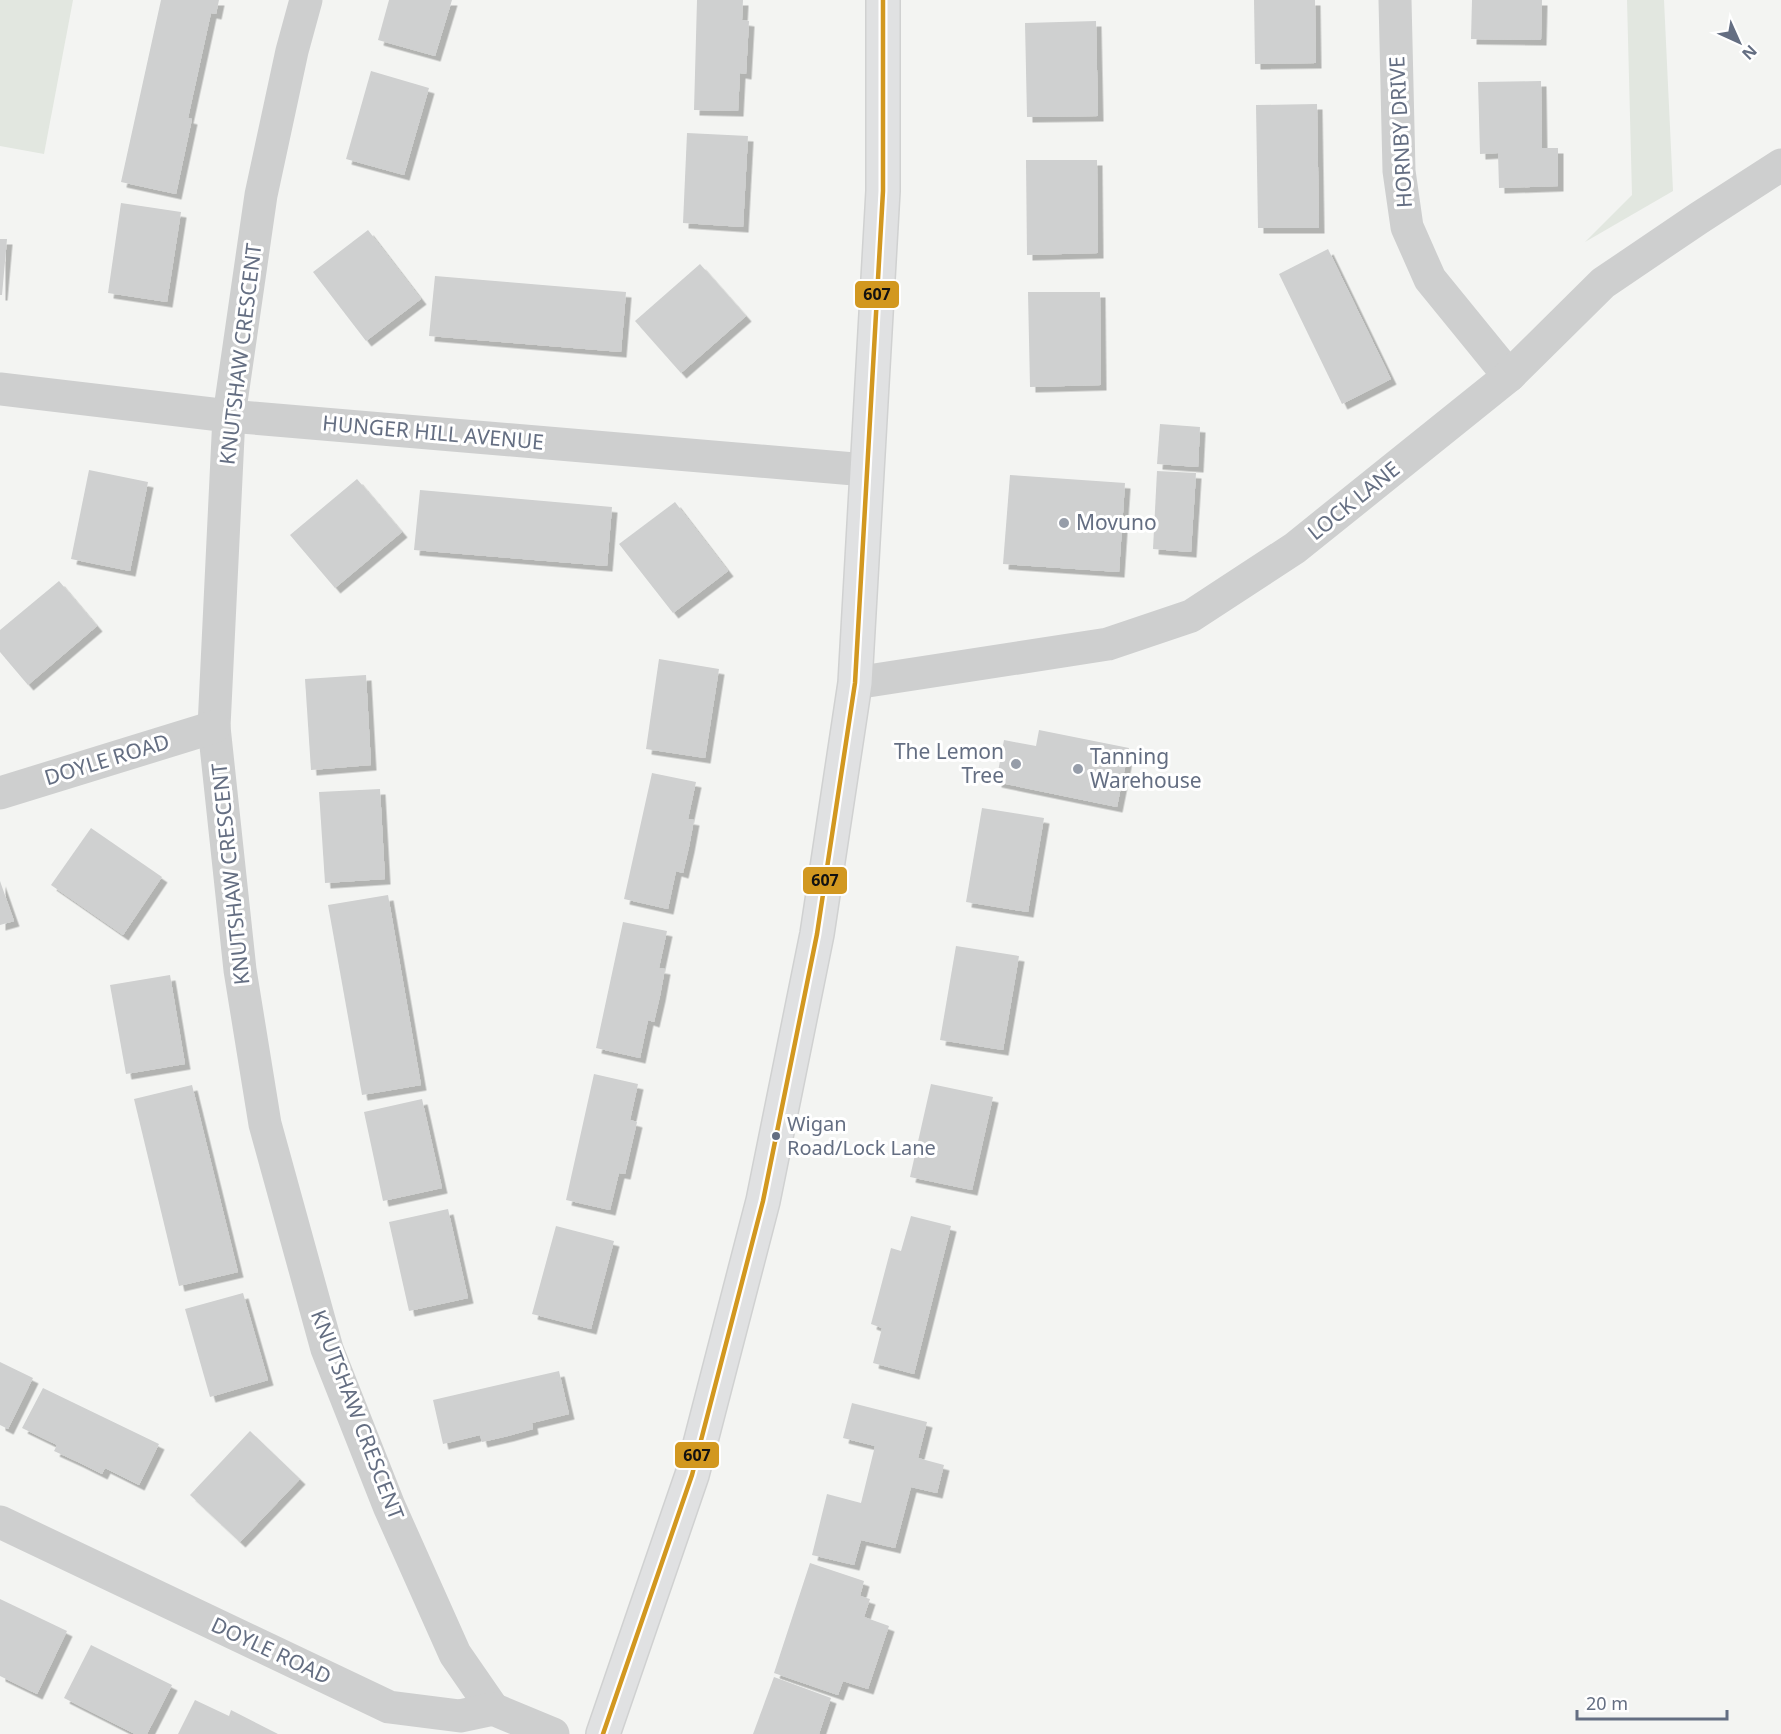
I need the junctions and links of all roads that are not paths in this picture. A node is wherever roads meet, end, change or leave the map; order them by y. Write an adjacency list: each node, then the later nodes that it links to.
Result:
1 (306, 0): 7 (street, KNUTSHAW CRESCENT)
2 (883, 0): 8 (highway)
3 (1395, 0): 5 (street, HORNBY DRIVE)
4 (1781, 165): 5 (street, LOCK LANE)
5 (1509, 376): 9 (street, LOCK LANE)
6 (0, 389): 7 (street, HUNGER HILL AVENUE)
7 (229, 416): 8 (street, HUNGER HILL AVENUE); 10 (street, KNUTSHAW CRESCENT)
8 (866, 470): 9 (highway)
9 (855, 683): 15 (highway)
10 (214, 727): 11 (street, DOYLE ROAD); 13 (street, KNUTSHAW CRESCENT)
11 (0, 793)
12 (0, 1522): 13 (street, DOYLE ROAD)
13 (493, 1708): 14 (street)
14 (553, 1734)
15 (603, 1734)

